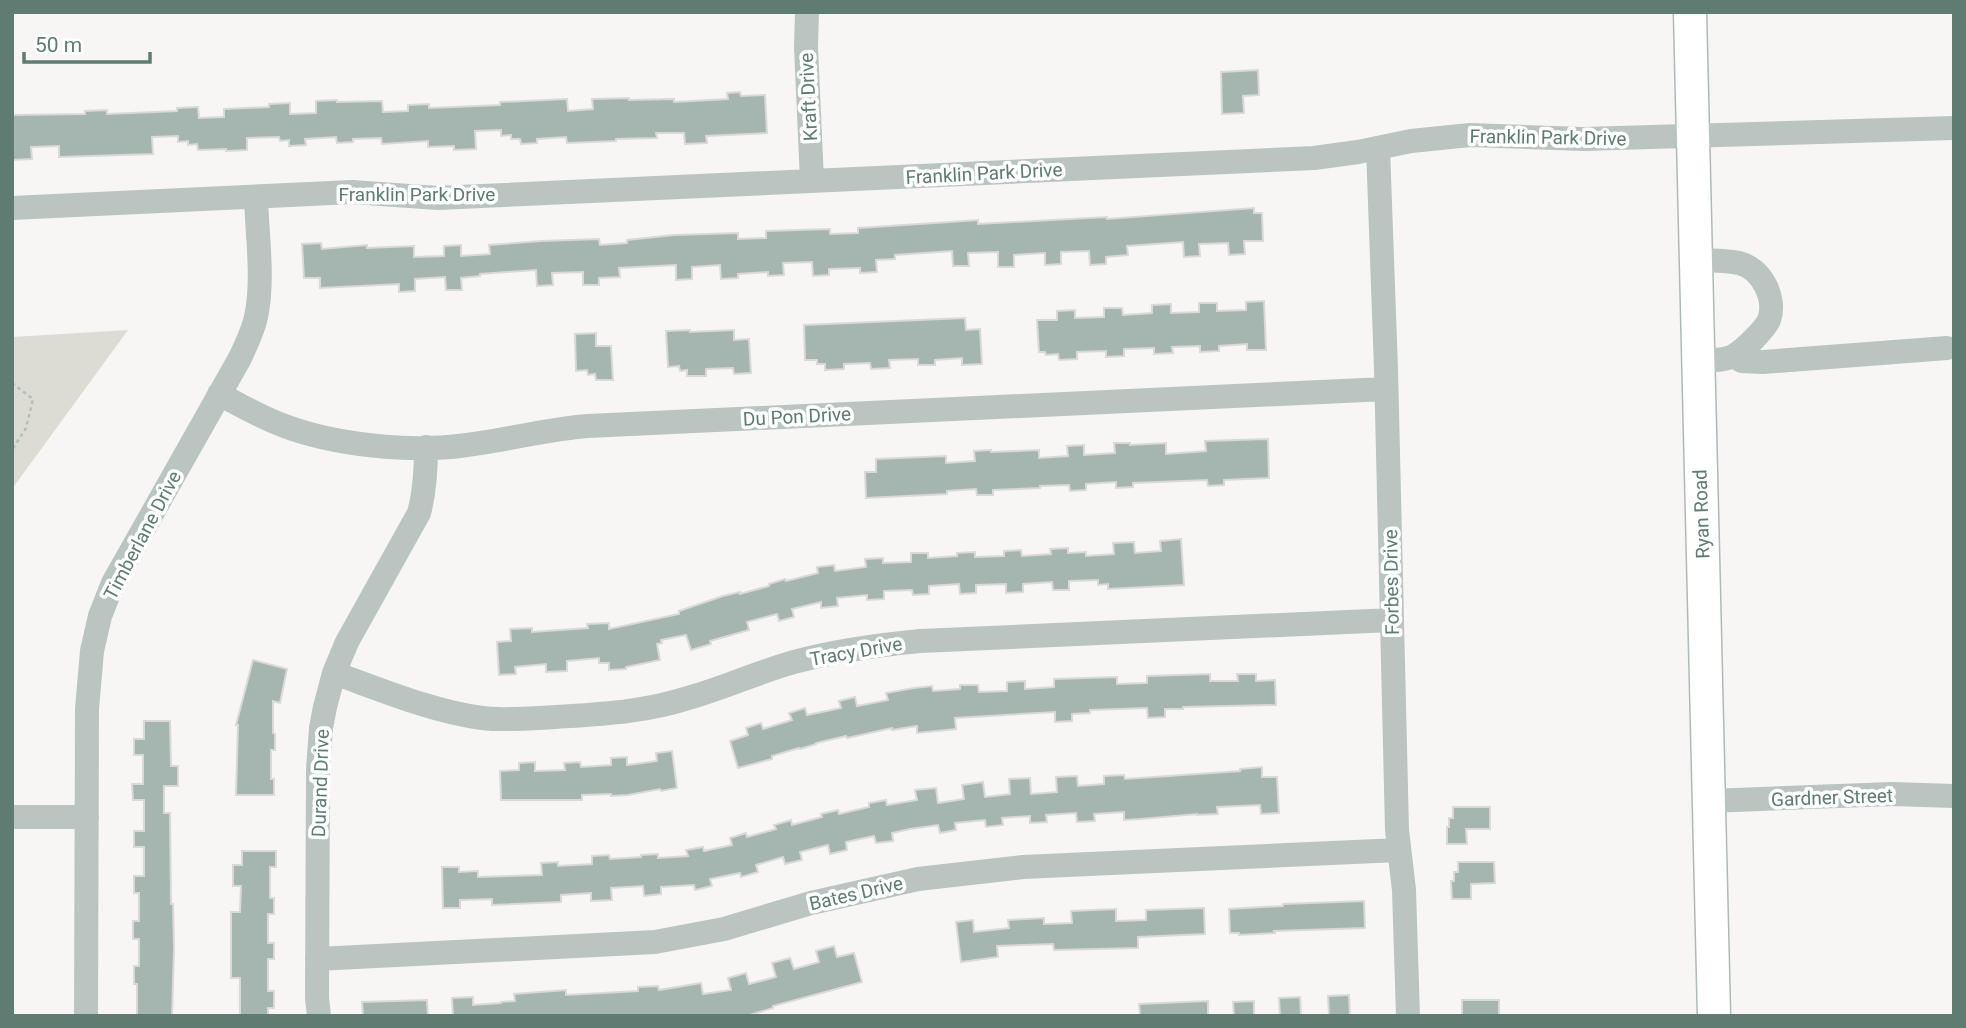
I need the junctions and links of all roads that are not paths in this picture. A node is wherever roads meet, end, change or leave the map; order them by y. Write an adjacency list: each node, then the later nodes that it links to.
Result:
1 (807, 12): 6 (street, Kraft Drive)
2 (1690, 12): 4 (main road, Ryan Road)
3 (1954, 128): 4 (street, Franklin Park Drive)
4 (1694, 136): 5 (street, Franklin Park Drive); 9 (main road, Ryan Road)
5 (1378, 148): 6 (street, Franklin Park Drive); 13 (street, Forbes Drive)
6 (812, 181): 7 (street, Franklin Park Drive)
7 (256, 197): 8 (street, Franklin Park Drive); 14 (street, Timberlane Drive)
8 (12, 208)
9 (1695, 260): 11 (street); 12 (main road, Ryan Road)
10 (1947, 348): 11 (street)
11 (1734, 356): 12 (street)
12 (1698, 361): 19 (main road, Ryan Road)
13 (1386, 389): 15 (street, Du Pon Drive); 16 (street, Forbes Drive)
14 (219, 394): 15 (street, Du Pon Drive); 21 (street, Timberlane Drive)
15 (426, 447): 17 (street, Durand Drive)
16 (1392, 620): 17 (street, Tracy Drive); 22 (street, Forbes Drive)
17 (334, 673): 23 (street, Durand Drive)
18 (1954, 796): 19 (street, Gardner Street)
19 (1709, 801): 27 (main road, Ryan Road)
20 (12, 817): 21 (street)
21 (87, 817): 24 (street, Timberlane Drive)
22 (1399, 850): 23 (street, Bates Drive); 26 (street, Forbes Drive)
23 (317, 959): 25 (street, Durand Drive)
24 (86, 1016)
25 (319, 1016)
26 (1408, 1016)
27 (1714, 1016)

